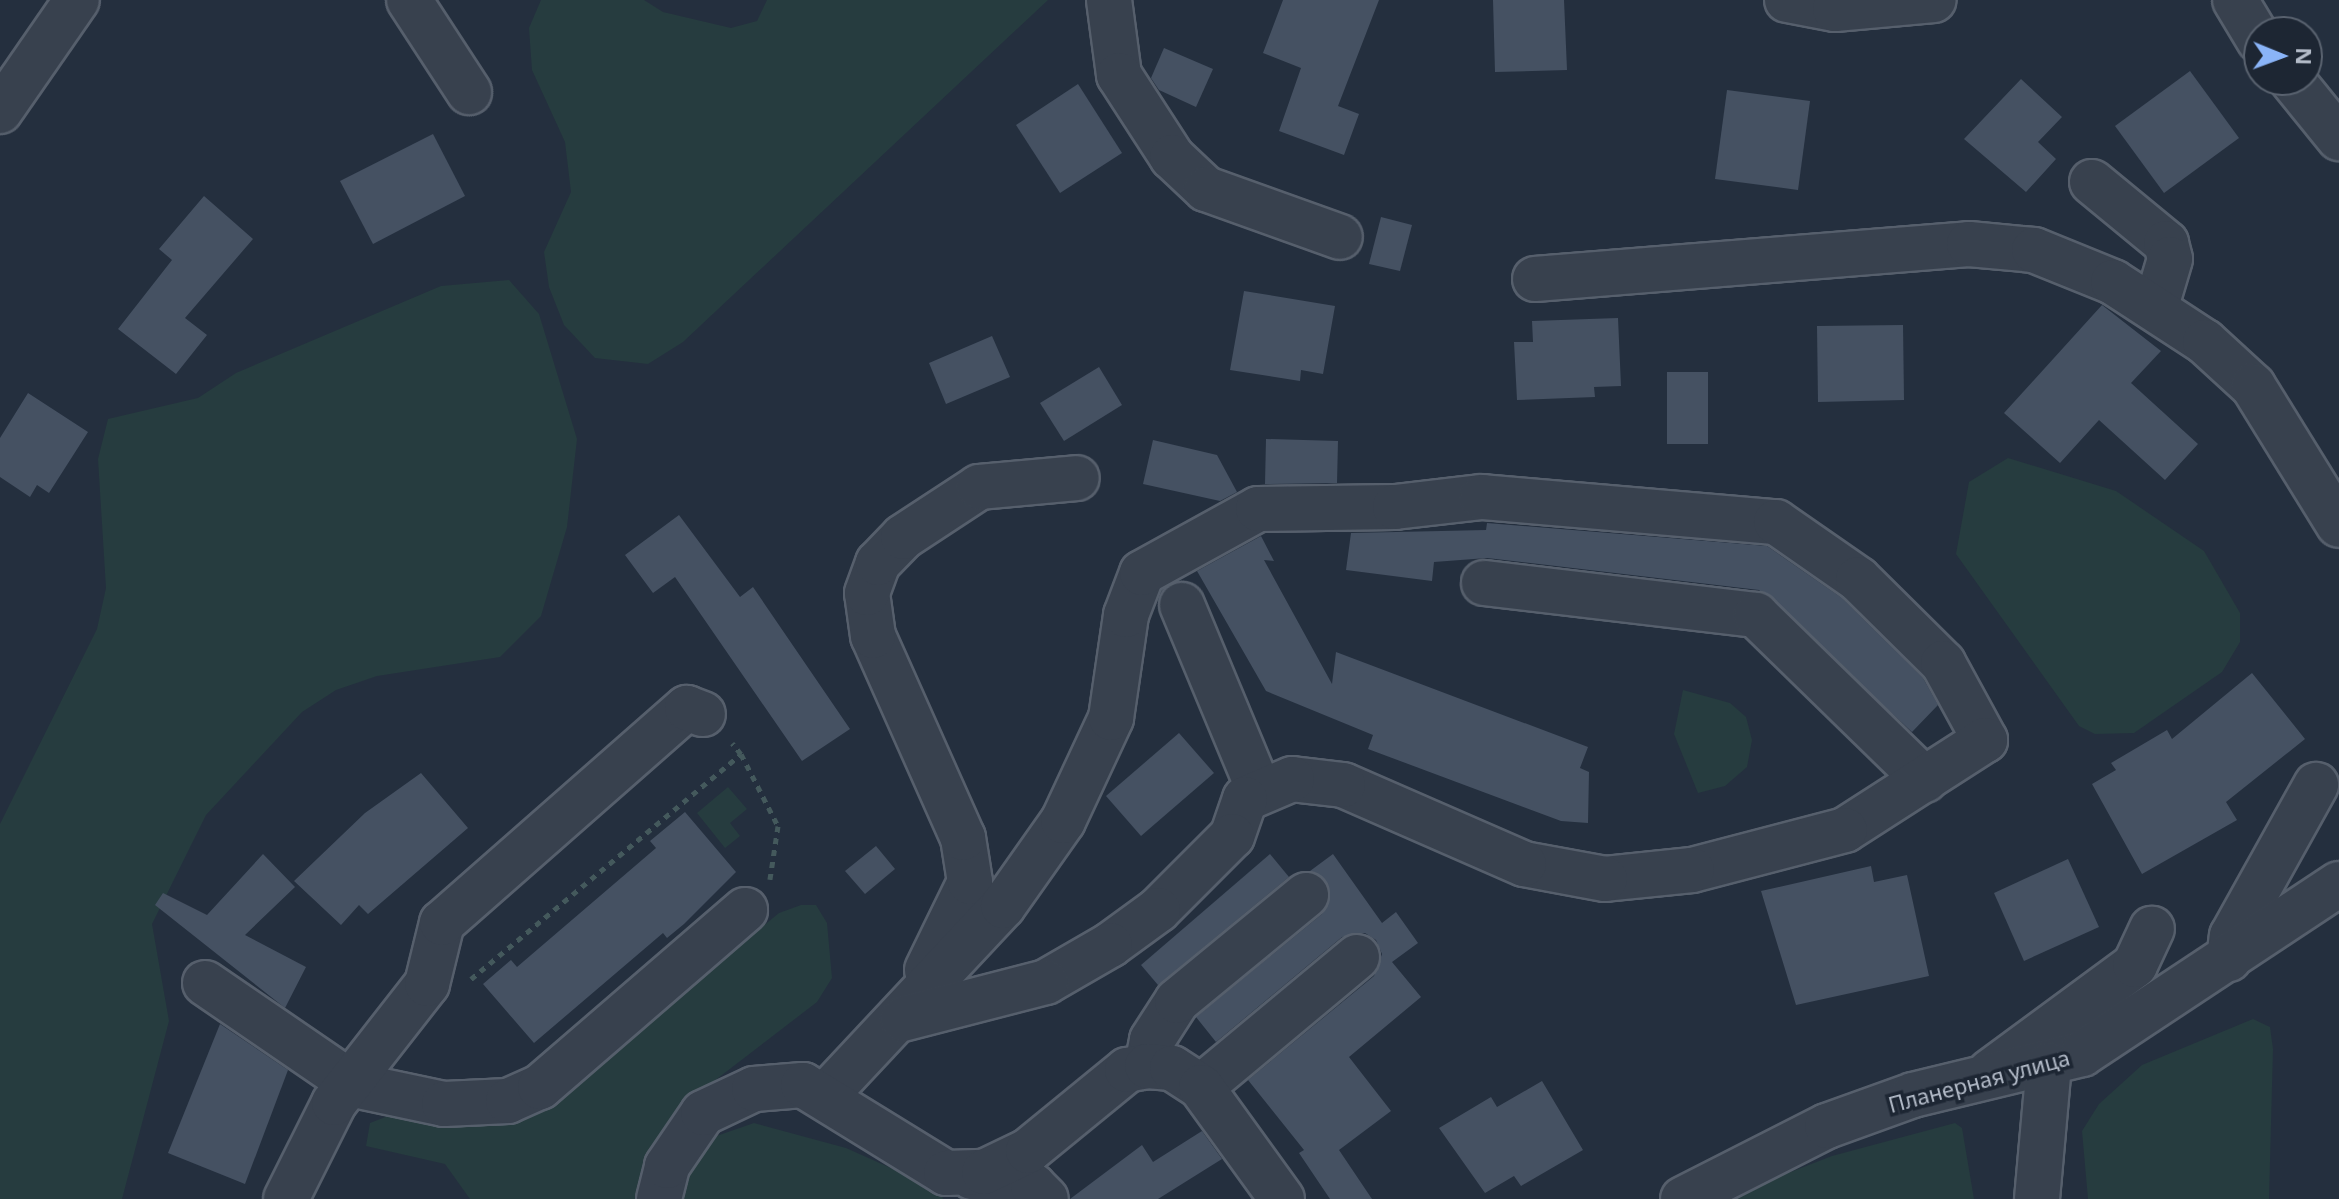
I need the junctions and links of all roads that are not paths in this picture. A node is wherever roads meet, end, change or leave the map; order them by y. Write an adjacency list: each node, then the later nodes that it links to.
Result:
1 (77, 0): 8 (street)
2 (409, 0): 6 (street)
3 (1109, 0): 11 (street)
4 (1787, 0): 5 (street)
5 (1934, 0)
6 (469, 92)
7 (2305, 96): 9 (street)
8 (0, 111)
9 (2339, 138)
10 (2092, 182): 13 (street)
11 (1340, 237)
12 (1535, 279): 13 (street)
13 (2156, 306): 15 (street)
14 (1077, 478): 29 (street)
15 (2339, 525)
16 (1484, 583): 19 (street)
17 (1182, 605): 21 (street)
18 (703, 714): 33 (street)
19 (1925, 780): 21 (street); 29 (street)
20 (2316, 785): 27 (street)
21 (1258, 788): 29 (street)
22 (2339, 884): 27 (street, Планерная улица)
23 (1306, 895): 31 (street)
24 (745, 910): 33 (street)
25 (2152, 929): 32 (street)
26 (1357, 957): 34 (street)
27 (2229, 959): 30 (street, Планерная улица)
28 (205, 983): 33 (street)
29 (903, 1019): 35 (street)
30 (2049, 1065): 32 (street, Планерная улица); 42 (street)
31 (1147, 1066): 34 (street); 36 (street)
32 (1985, 1076): 41 (street, Планерная улица)
33 (354, 1085): 37 (street)
34 (1201, 1087): 40 (street)
35 (826, 1095): 36 (street); 38 (street)
36 (946, 1173): 39 (street)
37 (286, 1199)
38 (659, 1199)
39 (1046, 1199)
40 (1282, 1199)
41 (1683, 1199)
42 (2037, 1199)

